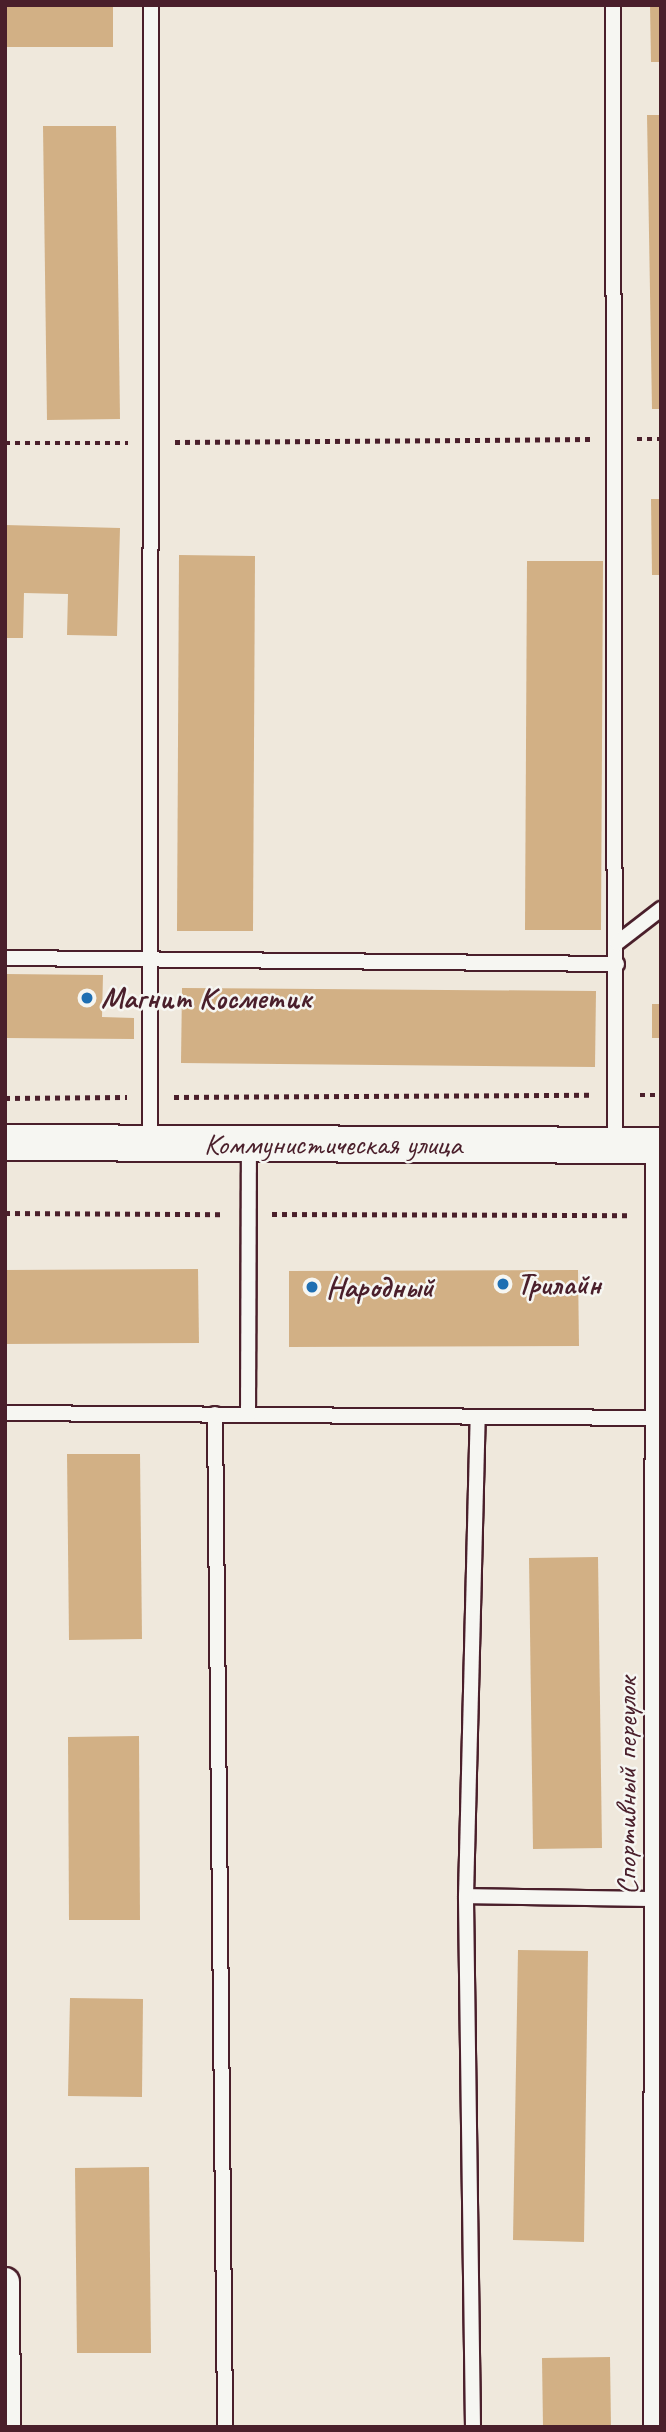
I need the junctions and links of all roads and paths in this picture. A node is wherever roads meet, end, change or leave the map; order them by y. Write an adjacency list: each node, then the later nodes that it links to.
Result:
1 (151, 5): 5 (lane)
2 (613, 5): 3 (lane)
3 (615, 439): 4 (path); 5 (path); 8 (lane)
4 (661, 439)
5 (152, 442): 6 (path); 10 (lane)
6 (5, 443)
7 (661, 909): 8 (lane)
8 (617, 943): 11 (lane)
9 (5, 958): 10 (lane)
10 (153, 960): 11 (lane); 14 (lane)
11 (617, 964): 12 (lane)
12 (617, 1095): 13 (path); 14 (path); 20 (lane)
13 (661, 1095)
14 (153, 1097): 15 (path); 17 (lane)
15 (5, 1098)
16 (5, 1142): 17 (street, Коммунистическая улица)
17 (150, 1143): 18 (street, Коммунистическая улица)
18 (249, 1143): 20 (street, Коммунистическая улица); 22 (lane)
19 (660, 1145): 20 (street, Коммунистическая улица); 23 (street, Спортивный переулок)
20 (615, 1146)
21 (5, 1213): 22 (path)
22 (247, 1214): 23 (path); 26 (lane)
23 (660, 1215): 27 (street, Спортивный переулок)
24 (5, 1413): 25 (lane)
25 (215, 1414): 26 (lane); 34 (lane)
26 (248, 1415): 28 (lane)
27 (660, 1418): 28 (lane); 30 (street, Спортивный переулок)
28 (478, 1419): 29 (lane)
29 (466, 1896): 30 (lane); 35 (lane)
30 (659, 1899): 32 (street, Спортивный переулок)
31 (5, 2282): 33 (street)
32 (659, 2341): 36 (street, Спортивный переулок)
33 (6, 2427)
34 (225, 2427)
35 (473, 2427)
36 (658, 2427)

